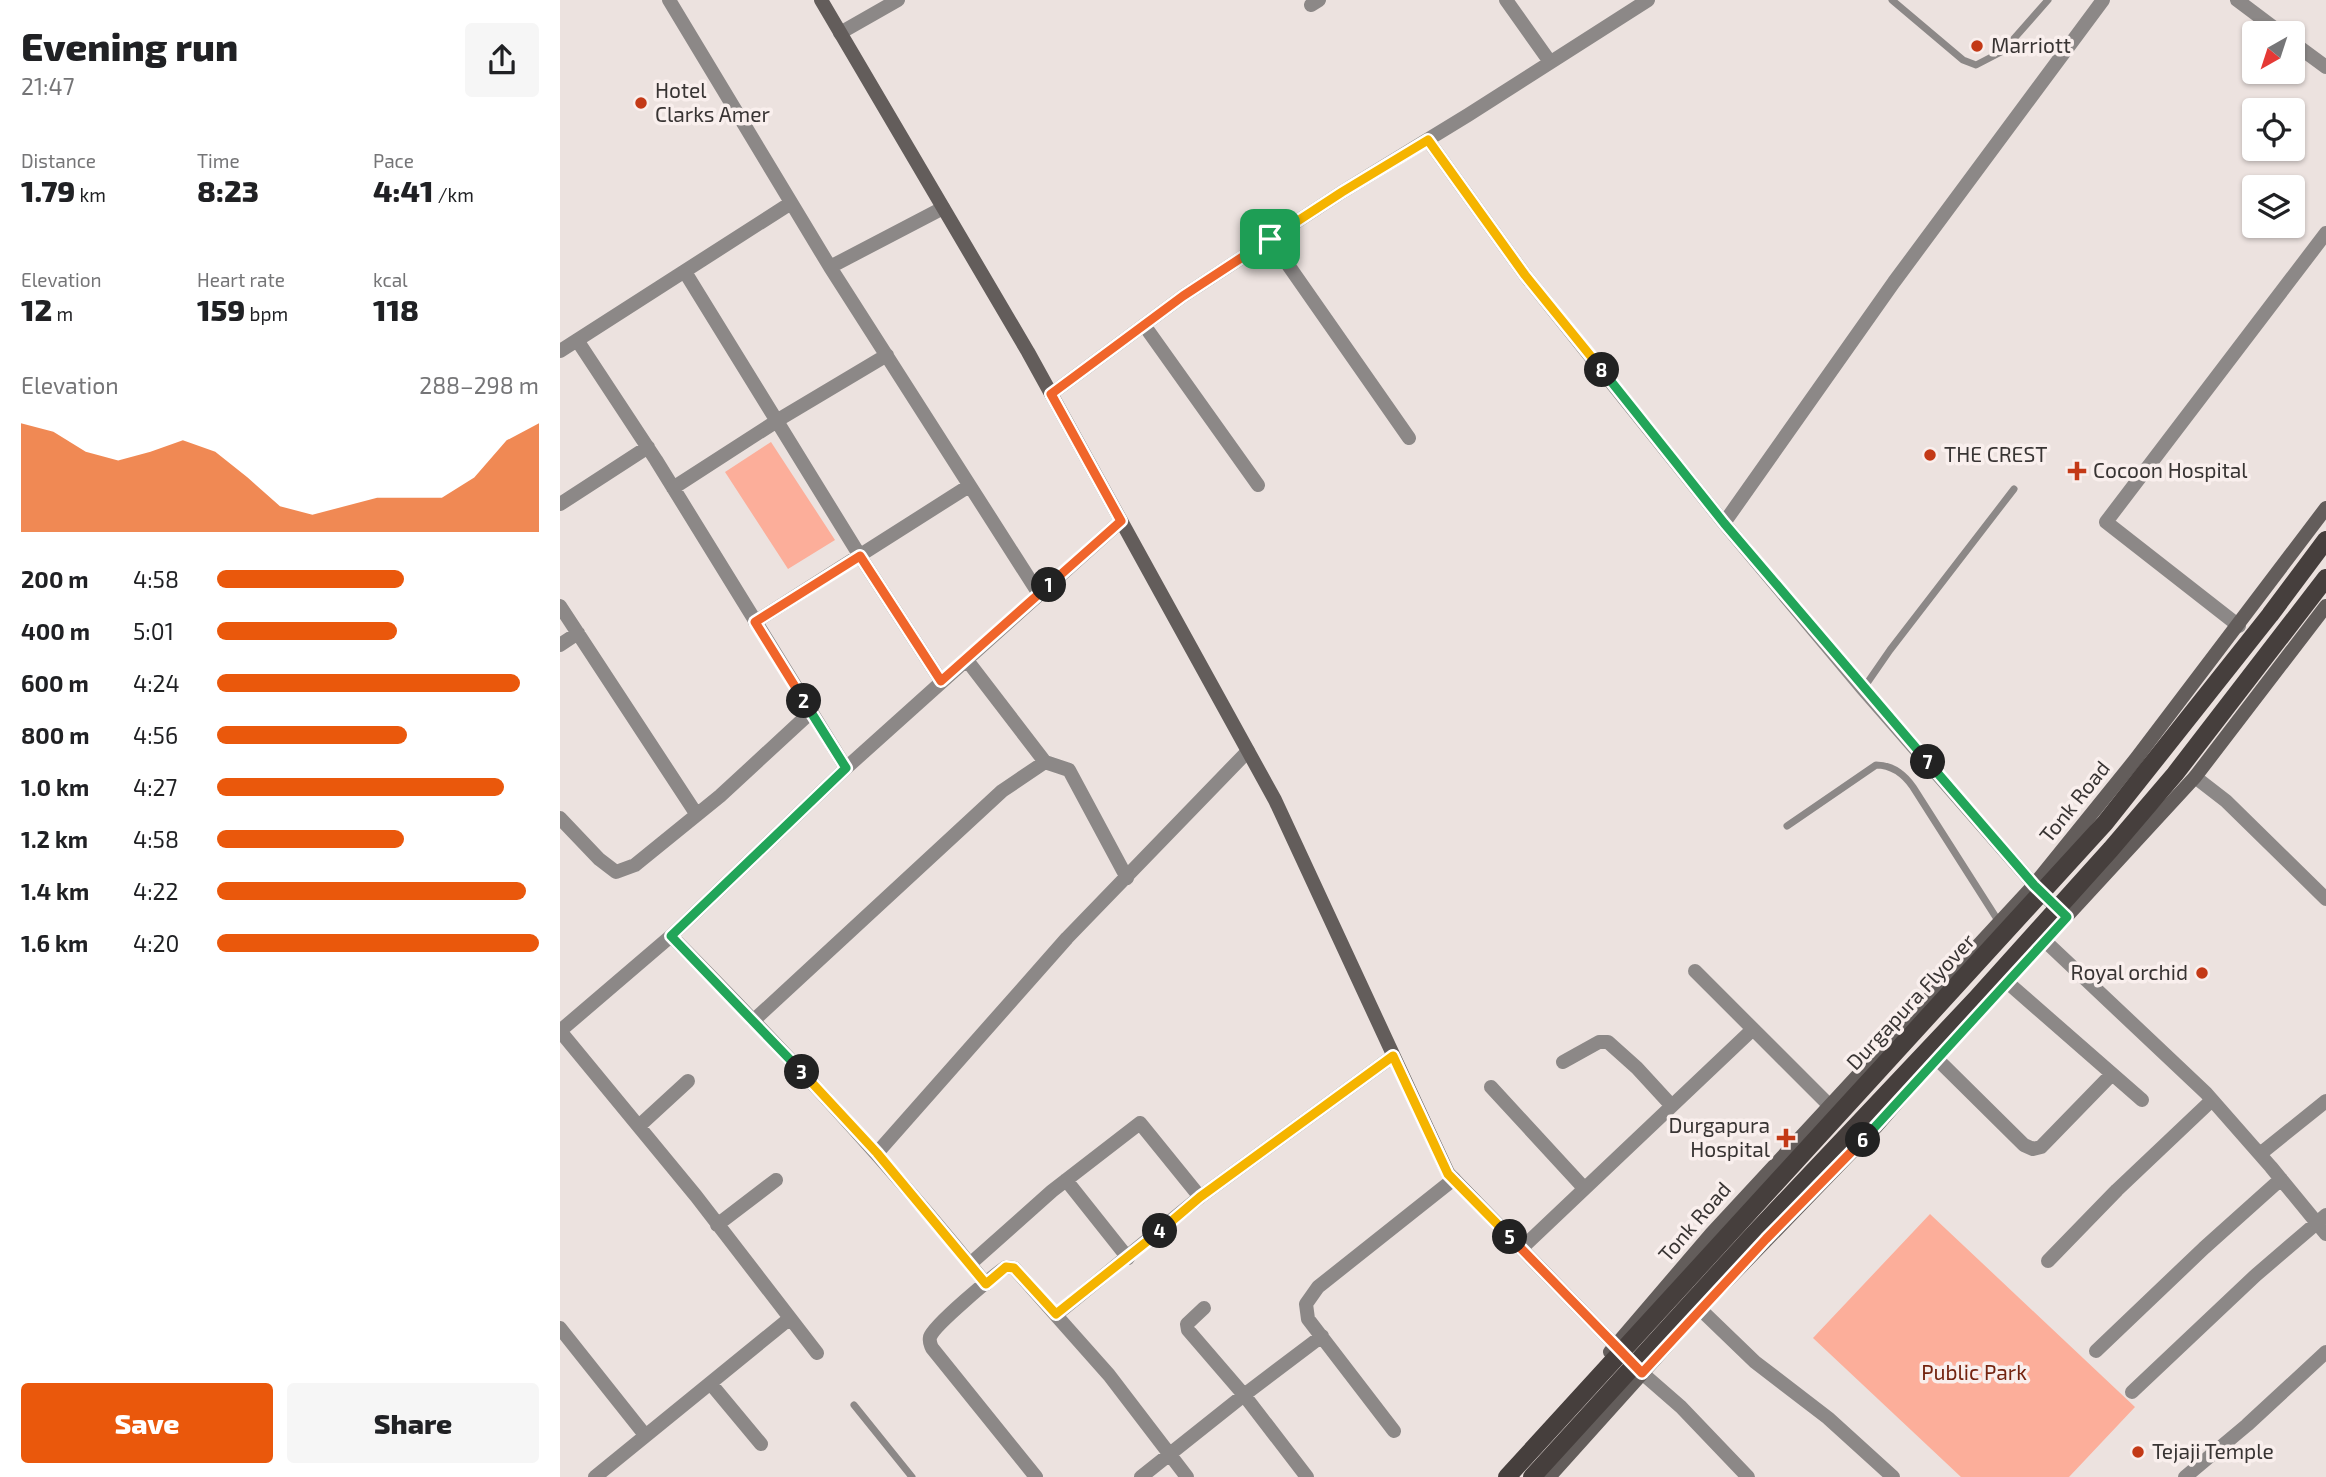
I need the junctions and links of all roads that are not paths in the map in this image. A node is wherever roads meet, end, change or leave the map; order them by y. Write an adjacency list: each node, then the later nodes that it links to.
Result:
1 (669, 0): 16 (street)
2 (821, 0): 11 (street)
3 (898, 0): 11 (street)
4 (1506, 0): 13 (street)
5 (1647, 0): 13 (street)
6 (1892, 0): 7 (lane)
7 (2048, 0)
8 (2103, 0): 37 (street)
9 (2236, 0): 10 (street)
10 (2265, 21)
11 (840, 33): 17 (street)
12 (2305, 52): 14 (street)
13 (1550, 62): 15 (street)
14 (2326, 67)
15 (1428, 140): 19 (street); 37 (street)
16 (791, 203): 20 (street); 21 (street)
17 (943, 208): 20 (street); 26 (street)
18 (2326, 233): 45 (street)
19 (1270, 239): 22 (street); 28 (street)
20 (830, 267): 25 (street)
21 (685, 272): 23 (street); 27 (street)
22 (1144, 325): 26 (street); 30 (street)
23 (577, 340): 24 (street); 29 (street)
24 (560, 351)
25 (887, 355): 27 (street); 31 (street)
26 (1051, 394): 36 (street)
27 (776, 421): 32 (street); 39 (street)
28 (1409, 438)
29 (648, 447): 32 (street); 34 (street)
30 (1258, 485)
31 (970, 486): 39 (street); 41 (street)
32 (673, 488): 44 (street)
33 (2014, 489): 50 (lane)
34 (560, 504)
35 (2326, 508): 45 (street, Tonk Road)
36 (1121, 521): 41 (street); 52 (street)
37 (1724, 523): 50 (street)
38 (2326, 540): 124 (main road, Durgapura Flyover, bridge)
39 (860, 556): 44 (street); 49 (street)
40 (2326, 578): 125 (main road, bridge)
41 (1039, 594): 48 (street)
42 (2326, 606): 55 (street)
43 (560, 607): 46 (street)
44 (755, 622): 51 (street)
45 (2239, 626): 60 (street, Tonk Road)
46 (578, 633): 47 (street); 56 (street)
47 (560, 645)
48 (966, 659): 49 (street); 53 (street)
49 (941, 681): 54 (street)
50 (1863, 689): 60 (street)
51 (811, 712): 54 (street); 56 (street)
52 (1248, 751): 59 (street); 70 (street)
53 (1045, 762): 59 (street); 68 (street)
54 (846, 768): 64 (street)
55 (2195, 777): 61 (street); 62 (street)
56 (697, 815): 57 (street)
57 (560, 818)
58 (1787, 825): 63 (lane)
59 (1128, 878): 82 (street)
60 (2034, 885): 62 (street); 63 (street, Tonk Road)
61 (2326, 899)
62 (2067, 917): 65 (street)
63 (2000, 922): 80 (street, Tonk Road)
64 (671, 936): 68 (street); 81 (street)
65 (2045, 941): 67 (street); 77 (street)
66 (1695, 971): 69 (street)
67 (2007, 982): 71 (street); 73 (street)
68 (753, 1021): 82 (street)
69 (1752, 1030): 79 (street); 80 (street)
70 (1393, 1056): 84 (street); 89 (street)
71 (1936, 1058): 73 (street); 99 (street)
72 (1563, 1062): 79 (street)
73 (2112, 1074): 76 (street)
74 (688, 1081): 81 (street)
75 (1491, 1087): 88 (street)
76 (2142, 1100)
77 (2212, 1100): 83 (street); 95 (street)
78 (2326, 1101): 83 (street)
79 (1671, 1105): 88 (street)
80 (1830, 1106): 104 (street, Tonk Road)
81 (639, 1126): 91 (street)
82 (877, 1153): 96 (street)
83 (2260, 1154): 85 (street)
84 (1454, 1179): 93 (street); 103 (street)
85 (2281, 1179): 90 (street); 105 (street)
86 (776, 1180): 91 (street)
87 (1066, 1180): 89 (street); 94 (street); 96 (street)
88 (1584, 1188): 93 (street)
89 (1200, 1197): 94 (street)
90 (2321, 1219): 92 (street); 110 (street)
91 (718, 1225): 101 (street)
92 (2326, 1234)
93 (1522, 1248): 104 (street)
94 (1128, 1258): 100 (street)
95 (2048, 1261)
96 (970, 1264): 97 (street)
97 (986, 1284): 100 (street); 119 (street)
98 (1204, 1308): 111 (street)
99 (1700, 1309): 108 (street); 128 (street)
100 (1056, 1314): 116 (street)
101 (789, 1319): 107 (street); 109 (street)
102 (560, 1328): 114 (street)
103 (1322, 1336): 111 (street); 113 (street)
104 (1616, 1345): 108 (street); 123 (street, Tonk Road)
105 (2096, 1351)
106 (2326, 1352): 129 (street)
107 (817, 1353)
108 (1642, 1373): 126 (street); 127 (street)
109 (710, 1384): 114 (street); 115 (street)
110 (2132, 1392)
111 (1244, 1395): 116 (street); 122 (street)
112 (854, 1405): 118 (lane)
113 (1394, 1431)
114 (645, 1436): 117 (street)
115 (761, 1444)
116 (1170, 1453): 120 (street); 121 (street)
117 (594, 1477)
118 (912, 1477)
119 (1036, 1477)
120 (1141, 1477)
121 (1187, 1477)
122 (1307, 1477)
123 (1496, 1477)
124 (1507, 1477)
125 (1532, 1477)
126 (1549, 1477)
127 (1748, 1477)
128 (1893, 1477)
129 (2185, 1477)

